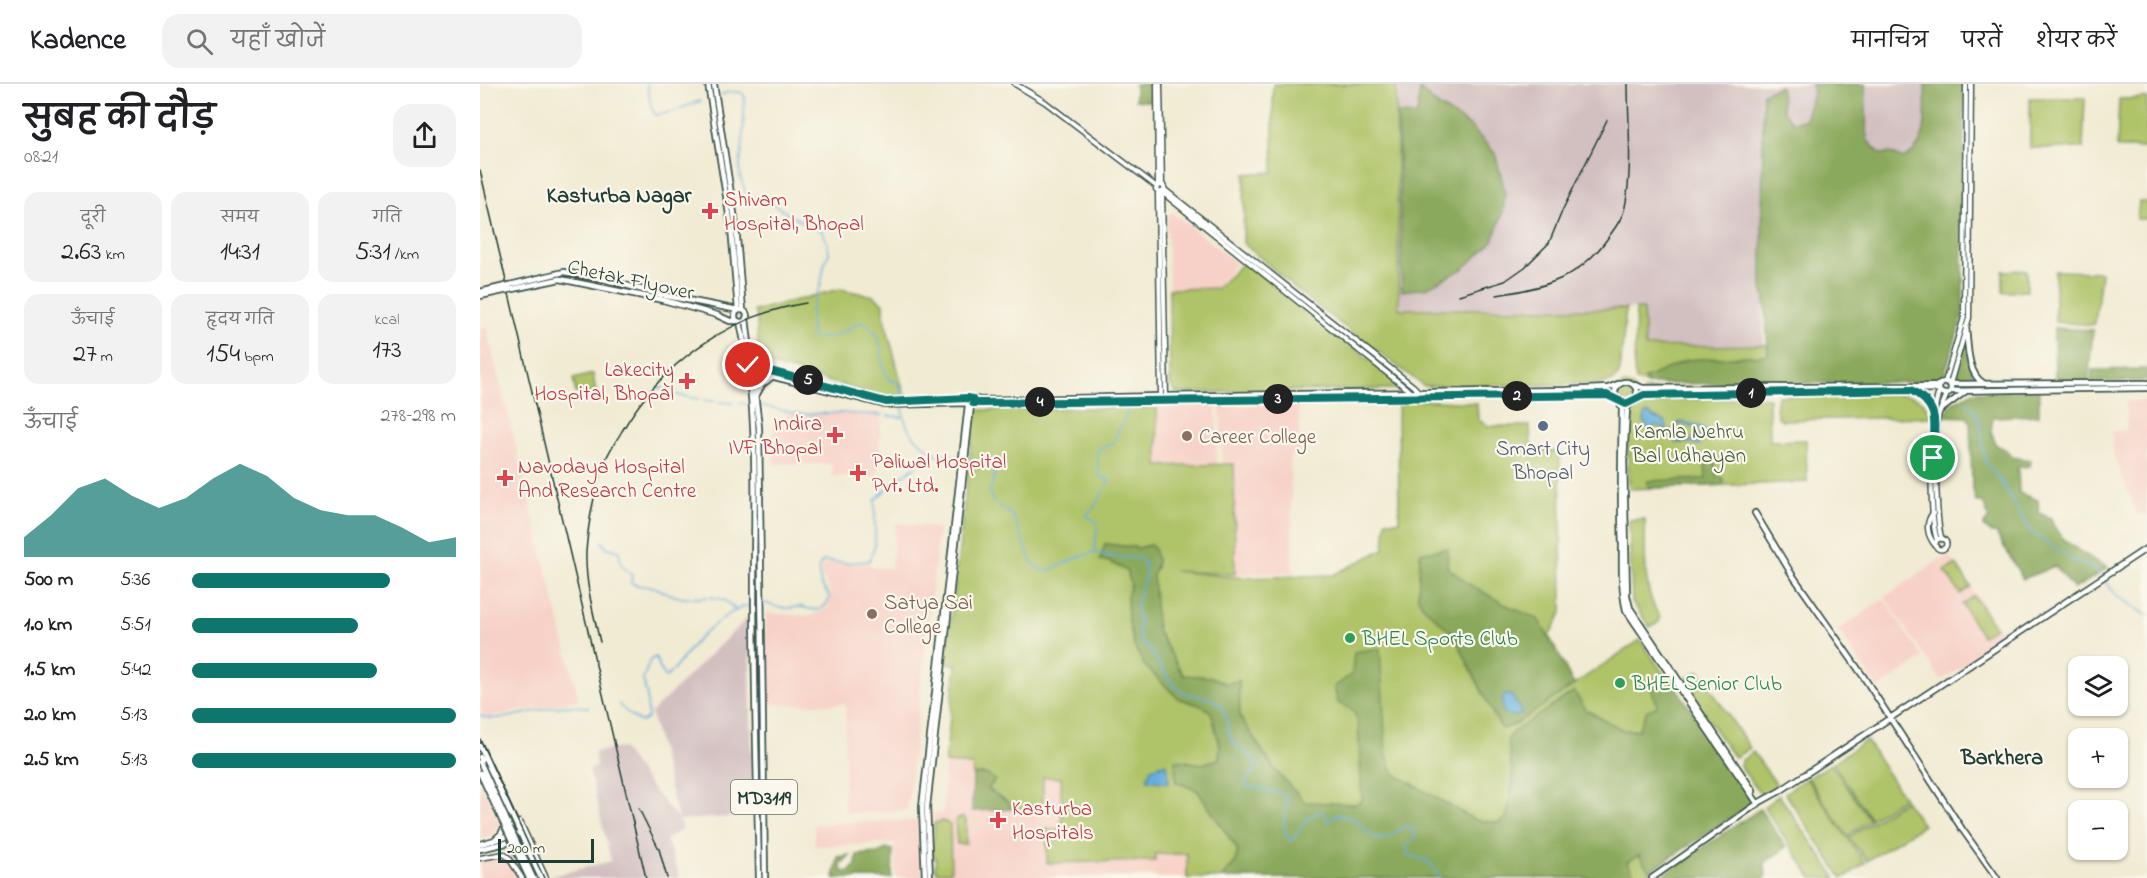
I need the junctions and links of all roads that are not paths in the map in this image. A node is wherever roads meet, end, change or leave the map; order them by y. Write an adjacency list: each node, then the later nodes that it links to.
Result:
1 (708, 84): 10 (main road)
2 (714, 84): 10 (main road)
3 (1015, 84): 7 (street)
4 (1159, 84): 7 (street)
5 (1966, 84): 22 (street)
6 (1971, 84): 13 (street)
7 (1161, 189): 27 (street); 30 (street); 32 (street)
8 (480, 294): 9 (main road, Chetak Flyover, bridge)
9 (662, 297): 10 (main road, Chetak Flyover); 12 (main road, Chetak Flyover)
10 (741, 310): 11 (main road); 12 (main road)
11 (746, 318): 12 (main road); 14 (main road, MD3119)
12 (739, 321): 15 (main road, MD3119)
13 (1966, 327): 20 (main road); 22 (street)
14 (752, 355): 15 (main road, MD3119); 16 (main road)
15 (751, 368): 16 (main road); 17 (main road); 31 (main road, MD3119)
16 (769, 370): 36 (main road)
17 (772, 376): 31 (main road); 36 (main road)
18 (2147, 383): 23 (main road)
19 (1618, 384): 21 (main road); 30 (main road); 33 (main road)
20 (1985, 384): 22 (main road); 23 (main road)
21 (1635, 385): 22 (main road); 35 (main road)
22 (1944, 386): 25 (main road); 28 (main road); 28 (main road); 39 (street)
23 (2044, 386): 24 (main road); 26 (main road)
24 (2147, 388)
25 (1911, 390): 35 (main road); 39 (main road)
26 (1968, 390): 28 (main road); 38 (main road)
27 (1413, 393): 29 (main road); 30 (main road)
28 (1949, 393): 38 (street)
29 (1377, 396): 30 (main road); 32 (main road)
30 (1418, 396): 33 (main road)
31 (755, 398): 37 (main road, MD3119)
32 (1163, 398): 34 (main road)
33 (1618, 400): 35 (main road); 40 (main road)
34 (969, 402): 36 (main road); 59 (main road)
35 (1632, 402): 40 (main road)
36 (898, 403)
37 (755, 407): 63 (main road, MD3119); 64 (main road, MD3119)
38 (1942, 409): 39 (street)
39 (1934, 413)
40 (1624, 432): 48 (main road)
41 (1755, 513): 43 (main road)
42 (2147, 548): 43 (main road)
43 (1889, 718): 48 (main road); 68 (main road)
44 (480, 746): 50 (main road)
45 (480, 757): 49 (main road)
46 (480, 762): 61 (main road, bridge)
47 (480, 773): 61 (main road, bridge)
48 (1759, 803): 67 (main road)
49 (509, 815): 51 (main road); 52 (main road)
50 (516, 823): 51 (main road); 62 (street)
51 (520, 836): 52 (main road); 54 (main road); 56 (main road); 62 (main road)
52 (491, 843): 53 (main road)
53 (480, 844)
54 (501, 845): 55 (main road); 56 (main road); 57 (street)
55 (480, 849)
56 (525, 850): 62 (main road)
57 (504, 854): 58 (street); 60 (street)
58 (480, 858)
59 (927, 871): 65 (main road); 66 (main road)
60 (522, 878)
61 (531, 878)
62 (542, 878)
63 (759, 878)
64 (765, 878)
65 (925, 878)
66 (930, 878)
67 (1652, 878)
68 (1997, 878)

